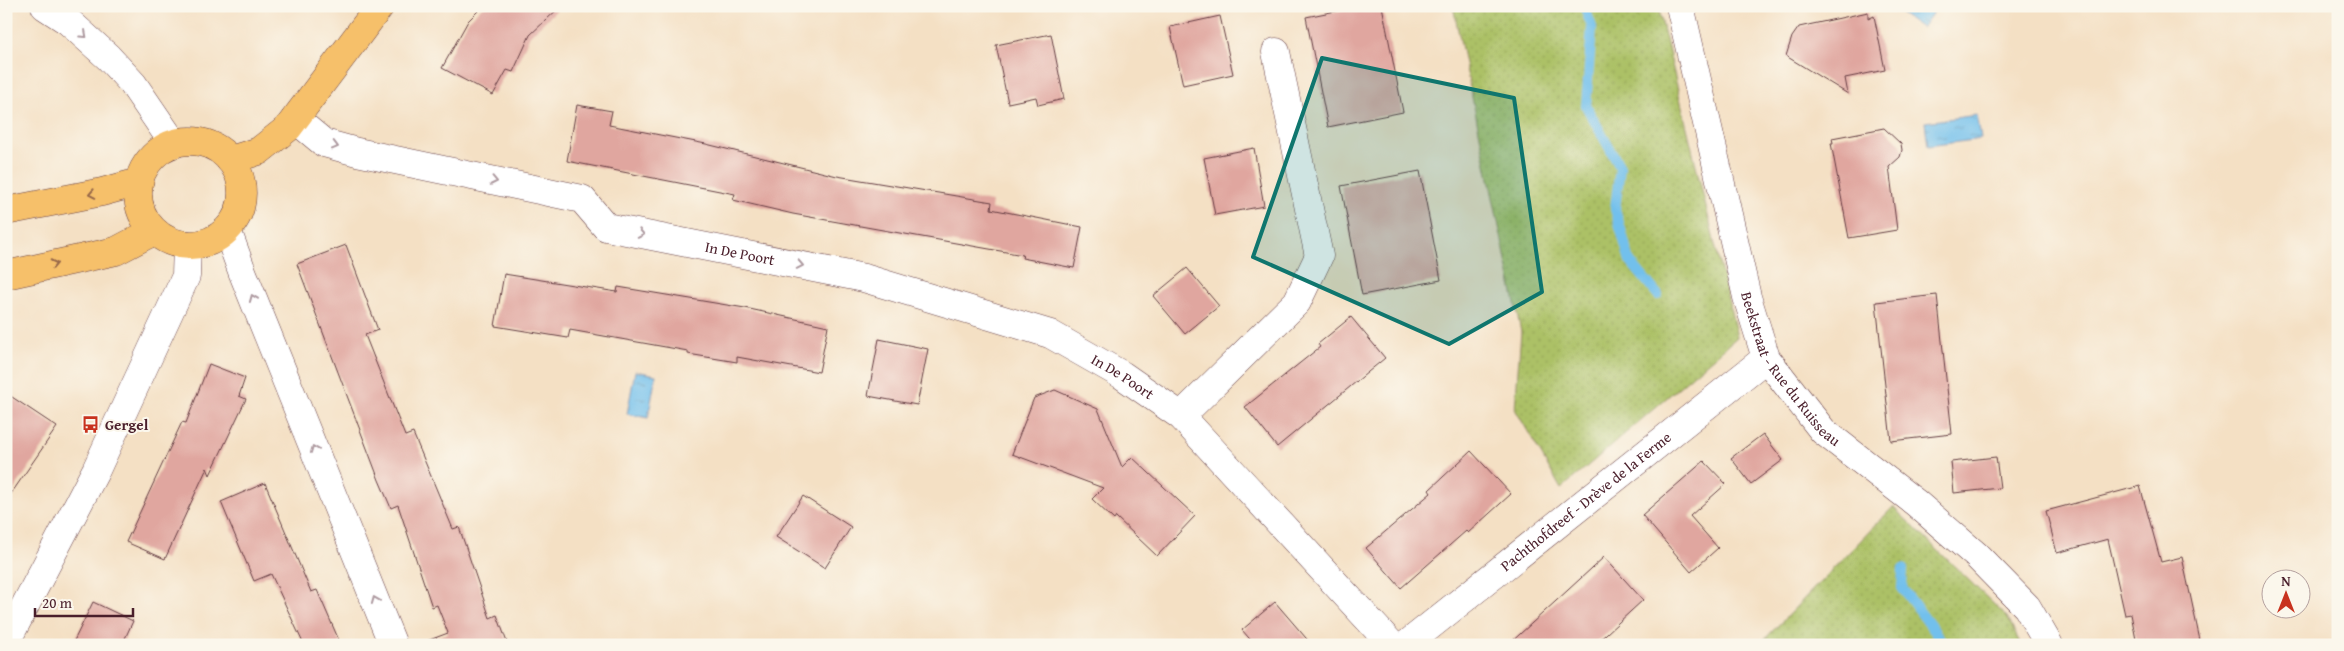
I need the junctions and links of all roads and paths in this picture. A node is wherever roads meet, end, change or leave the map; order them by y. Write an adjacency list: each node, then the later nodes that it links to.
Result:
1 (45, 6): 6 (street, one-way to 6)
2 (380, 6): 5 (main road)
3 (1680, 6): 14 (street, Beekstraat - Rue du Ruisseau)
4 (1276, 52): 15 (street)
5 (295, 119): 7 (main road); 15 (street, In De Poort, one-way to 15)
6 (174, 144): 7 (main road); 8 (main road)
7 (230, 160): 10 (main road)
8 (139, 182): 9 (main road, one-way to 9); 11 (main road)
9 (6, 211)
10 (227, 230): 12 (main road); 17 (street, one-way to 10)
11 (154, 231): 12 (main road); 13 (main road, one-way to 11)
12 (186, 245): 16 (street)
13 (6, 275)
14 (1766, 358): 19 (street, Pachthofdreef - Drève de la Ferme); 20 (street, Beekstraat - Rue du Ruisseau)
15 (1181, 416): 18 (street, In De Poort)
16 (6, 642)
17 (393, 645)
18 (1392, 645)
19 (1406, 645)
20 (2049, 645)

